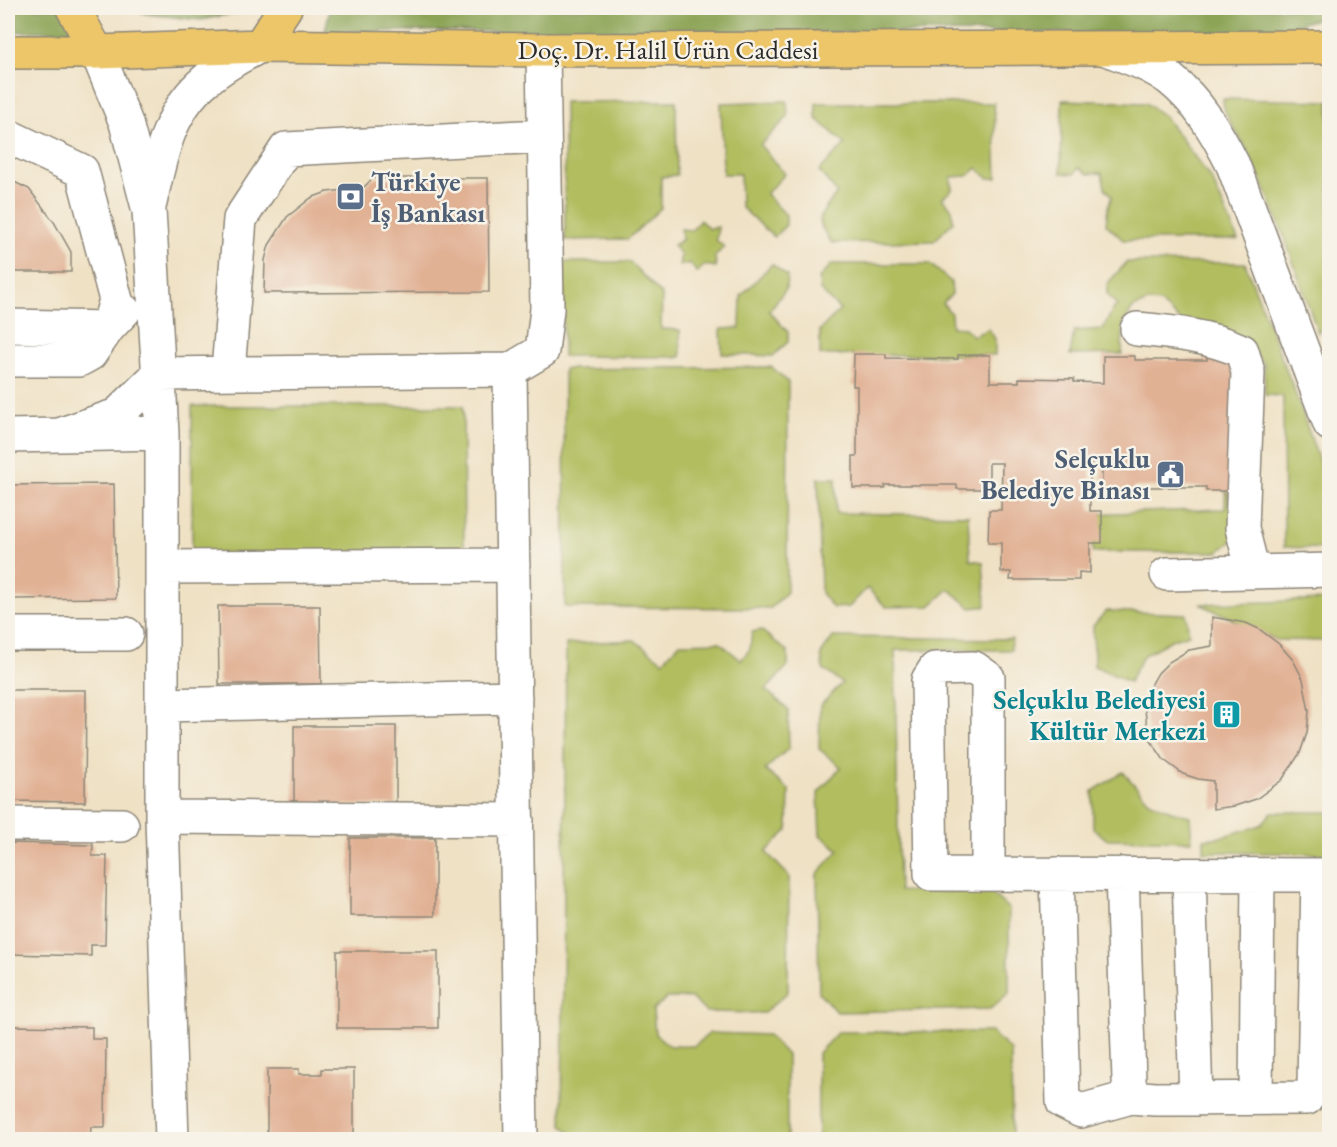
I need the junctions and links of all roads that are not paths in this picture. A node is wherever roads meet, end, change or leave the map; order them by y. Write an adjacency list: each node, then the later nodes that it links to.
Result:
1 (73, 8): 8 (main road)
2 (285, 8): 3 (main road)
3 (260, 46): 6 (main road, Doç. Dr. Halil Ürün Caddesi); 8 (main road, Doç. Dr. Halil Ürün Caddesi); 11 (street)
4 (1329, 47): 5 (main road, Doç. Dr. Halil Ürün Caddesi)
5 (1106, 49): 6 (main road, Doç. Dr. Halil Ürün Caddesi); 20 (street)
6 (543, 50): 10 (street)
7 (8, 52): 8 (main road, Doç. Dr. Halil Ürün Caddesi)
8 (97, 52): 11 (street)
9 (8, 136): 14 (street)
10 (543, 136): 17 (street); 18 (street)
11 (149, 211): 12 (street)
12 (153, 281): 14 (street); 19 (street)
13 (8, 326): 14 (street)
14 (108, 328): 16 (street)
15 (1137, 329): 27 (street)
16 (8, 360)
17 (510, 370): 18 (street); 24 (street)
18 (228, 372): 19 (street)
19 (159, 374): 21 (street); 22 (street)
20 (1329, 424)
21 (162, 433): 22 (street); 25 (street)
22 (59, 435): 23 (street)
23 (8, 436)
24 (513, 565): 25 (street); 31 (street)
25 (162, 567): 32 (street)
26 (1329, 570): 27 (street)
27 (1253, 572): 28 (street)
28 (1167, 574)
29 (8, 634): 30 (street)
30 (126, 634)
31 (515, 697): 32 (street); 34 (street)
32 (162, 705): 33 (street)
33 (162, 817): 34 (street); 46 (street)
34 (517, 820): 47 (street)
35 (8, 824): 36 (street)
36 (122, 825)
37 (988, 874): 37 (street); 38 (street)
38 (1057, 874): 39 (street); 43 (street)
39 (1122, 874): 40 (street); 43 (street)
40 (1189, 875): 41 (street); 45 (street)
41 (1258, 875): 42 (street); 44 (street)
42 (1324, 875): 44 (street)
43 (1131, 1097): 45 (street)
44 (1256, 1098): 45 (street)
45 (1196, 1099)
46 (172, 1140)
47 (521, 1140)

